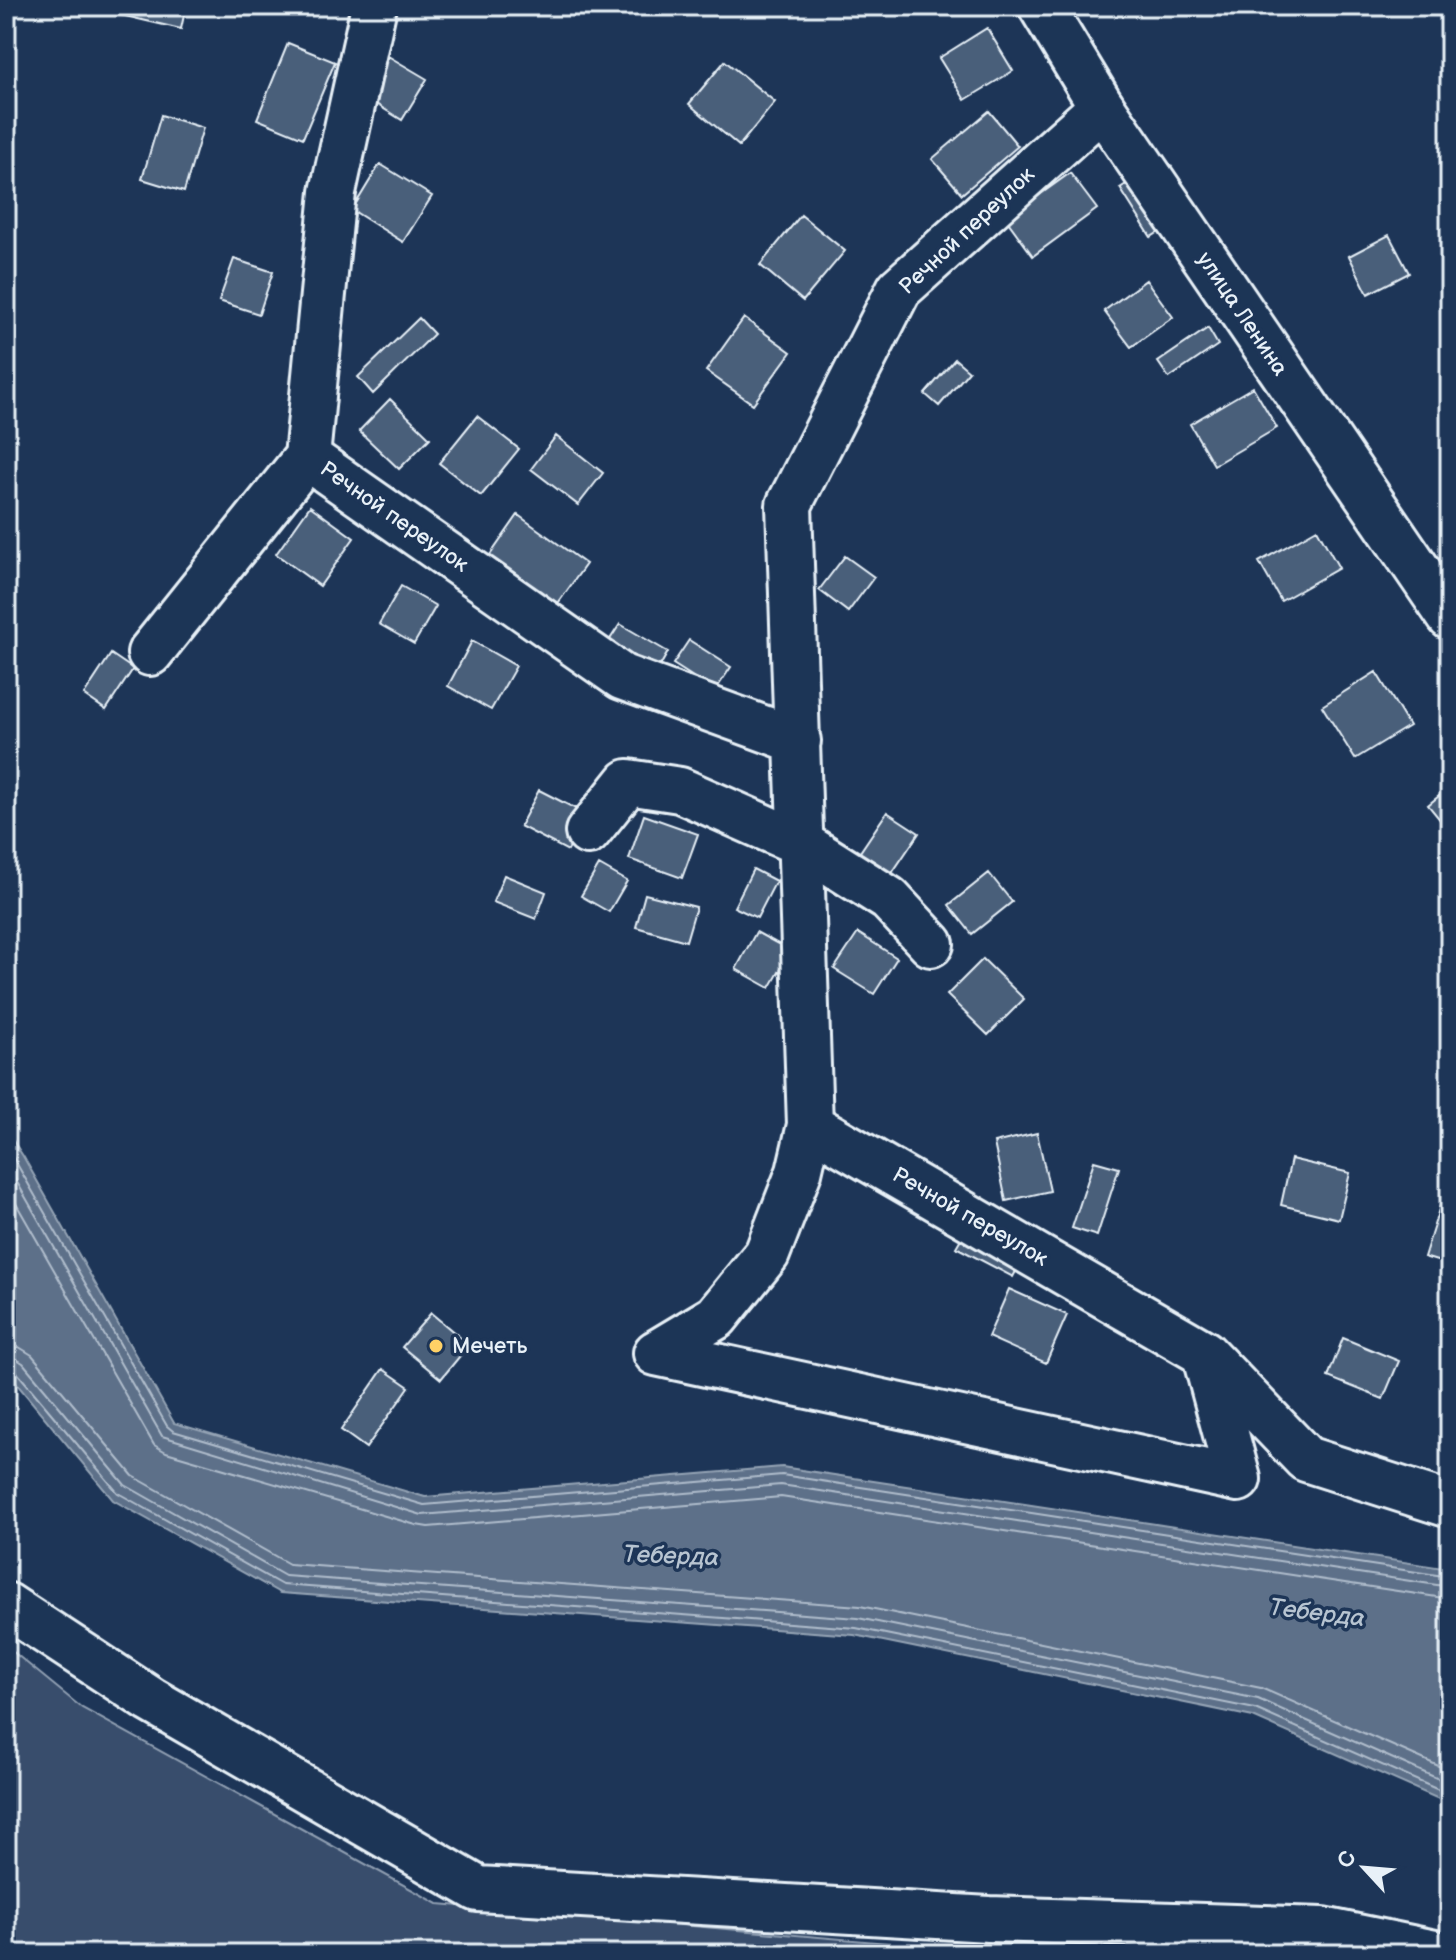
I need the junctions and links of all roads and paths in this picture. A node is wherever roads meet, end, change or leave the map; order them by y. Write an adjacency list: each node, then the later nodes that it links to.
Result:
1 (374, 6): 4 (street, Речной переулок)
2 (1041, 6): 3 (street, улица Ленина)
3 (1102, 107): 5 (street, улица Ленина); 7 (street, Речной переулок)
4 (307, 457): 6 (street); 7 (street, Речной переулок)
5 (1450, 617)
6 (150, 653)
7 (798, 741): 9 (street, Речной переулок)
8 (588, 832): 9 (street)
9 (802, 844): 10 (street); 11 (street, Речной переулок)
10 (931, 944)
11 (810, 1125): 12 (street, Речной переулок); 12 (street)
12 (1204, 1353): 13 (street, Речной переулок)
13 (1450, 1505)
14 (6, 1605): 15 (street)
15 (1440, 1954)

